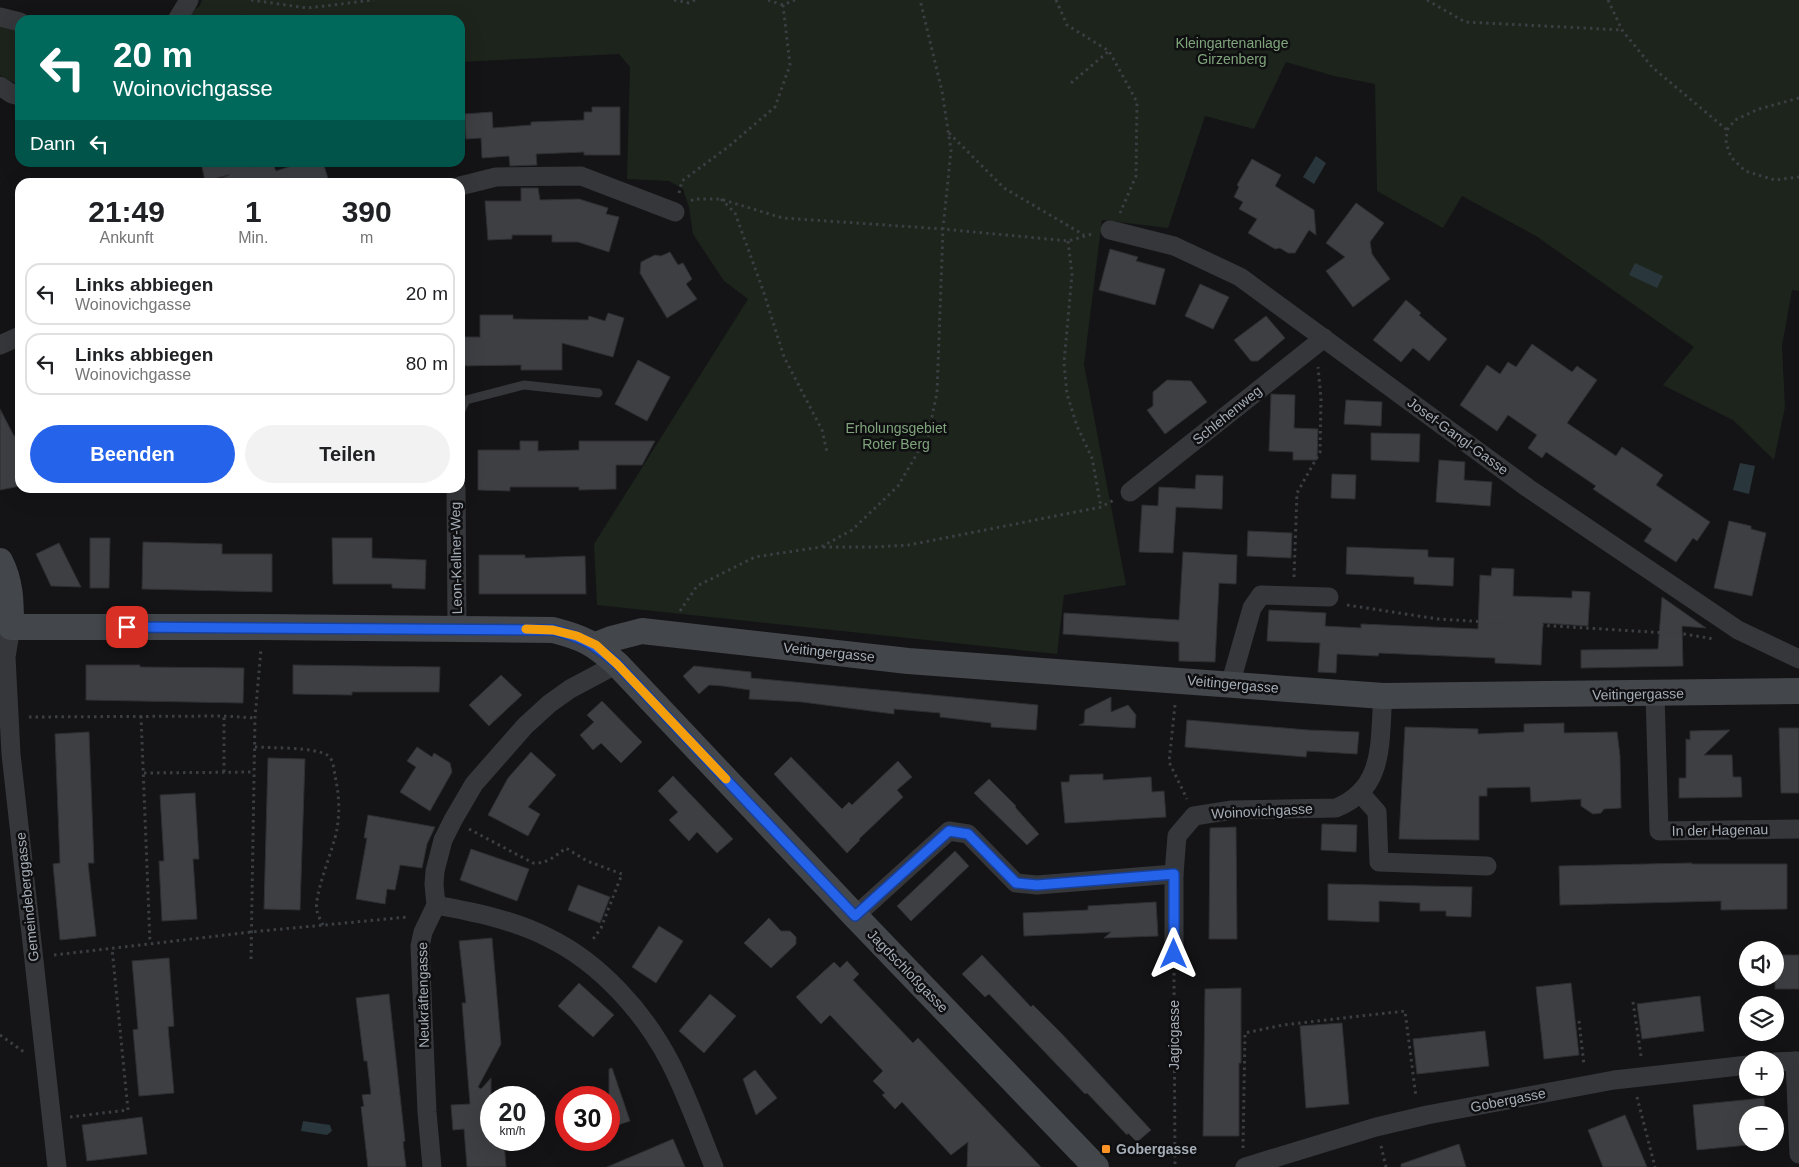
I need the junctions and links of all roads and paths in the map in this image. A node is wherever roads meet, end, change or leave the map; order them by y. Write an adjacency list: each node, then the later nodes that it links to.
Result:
1 (189, 0): 13 (street)
2 (251, 0): 3 (path)
3 (374, 0)
4 (674, 0): 5 (path)
5 (695, 0)
6 (768, 0): 12 (path)
7 (794, 0): 12 (path)
8 (920, 0): 23 (path)
9 (1056, 0): 17 (path)
10 (1427, 0): 16 (path)
11 (1608, 0): 16 (path)
12 (783, 5): 27 (path)
13 (180, 15)
14 (0, 17): 15 (street)
15 (15, 21)
16 (1622, 30): 22 (path)
17 (1109, 51): 18 (path); 29 (path)
18 (1071, 83)
19 (0, 86): 20 (street)
20 (15, 95)
21 (1799, 98): 22 (path)
22 (1728, 130): 24 (path)
23 (948, 132): 28 (path); 30 (path)
24 (1799, 177)
25 (465, 185): 27 (street)
26 (720, 198): 27 (path); 28 (path); 37 (path)
27 (674, 212)
28 (943, 228): 31 (path); 41 (path)
29 (1110, 230): 30 (path); 33 (street, Josef-Gangl-Gasse)
30 (1085, 236): 31 (path)
31 (1068, 241): 40 (path)
32 (15, 338): 34 (street)
33 (1318, 343): 38 (street, Schlehenweg); 43 (path); 48 (street, Josef-Gangl-Gasse)
34 (0, 345)
35 (598, 393): 36 (lane)
36 (465, 402)
37 (827, 452)
38 (1130, 492): 40 (path)
39 (456, 493): 47 (street, Leon-Kellner-Weg)
40 (1101, 507): 41 (path)
41 (821, 547): 45 (path)
42 (0, 561): 46 (street)
43 (1293, 595): 44 (street); 53 (street)
44 (1329, 597): 48 (path)
45 (672, 626): 49 (street, Veitingergasse); 52 (street); 53 (street, Veitingergasse)
46 (5, 627): 47 (street); 85 (street, Gemeindeberggasse)
47 (457, 628): 49 (street)
48 (1738, 630): 51 (street, Josef-Gangl-Gasse)
49 (596, 645): 52 (street, Jagdschloßgasse)
50 (261, 649): 61 (path)
51 (1799, 659)
52 (617, 664): 72 (street, Neukräftengasse); 73 (street, Jagdschloßgasse)
53 (1230, 685): 56 (street, Veitingergasse)
54 (1799, 691): 55 (street, Veitingergasse)
55 (1655, 694): 56 (street, Veitingergasse); 69 (street, In der Hagenau)
56 (1383, 696): 66 (street, Woinovichgasse)
57 (1176, 697): 67 (path)
58 (141, 716): 59 (path); 60 (path); 65 (path)
59 (224, 716): 61 (path); 63 (path)
60 (21, 717)
61 (256, 718): 62 (path)
62 (255, 747): 64 (path); 74 (path)
63 (224, 772): 64 (path); 65 (path)
64 (254, 772): 75 (path)
65 (144, 773): 76 (path)
66 (1361, 794): 67 (street, Woinovichgasse); 70 (street)
67 (1194, 816): 71 (street, Woinovichgasse)
68 (462, 825): 77 (path)
69 (1799, 829)
70 (1487, 866)
71 (1174, 874): 73 (street); 79 (street)
72 (434, 911): 74 (path); 98 (street, Neukräftengasse); 99 (street)
73 (855, 916): 100 (street, Jagdschloßgasse)
74 (323, 925): 75 (path)
75 (251, 932): 76 (path); 81 (path)
76 (150, 943): 78 (path)
77 (591, 943)
78 (112, 948): 80 (path); 93 (path)
79 (1174, 954): 101 (path, Jagicgasse)
80 (47, 956)
81 (251, 959)
82 (1632, 1002): 86 (path)
83 (1579, 1022): 90 (path)
84 (0, 1036): 85 (path)
85 (43, 1049): 97 (street, Gemeindeberggasse)
86 (1641, 1059)
87 (1797, 1061): 88 (street); 96 (street)
88 (1784, 1062)
89 (1739, 1066): 102 (street, Gobergasse)
90 (1584, 1068)
91 (1636, 1094): 104 (path)
92 (1417, 1100): 95 (path)
93 (65, 1118)
94 (1381, 1143): 103 (path)
95 (1243, 1148)
96 (1799, 1154)
97 (57, 1167)
98 (432, 1167)
99 (714, 1167)
100 (1096, 1167)
101 (1175, 1167)
102 (1245, 1167)
103 (1386, 1167)
104 (1655, 1167)

